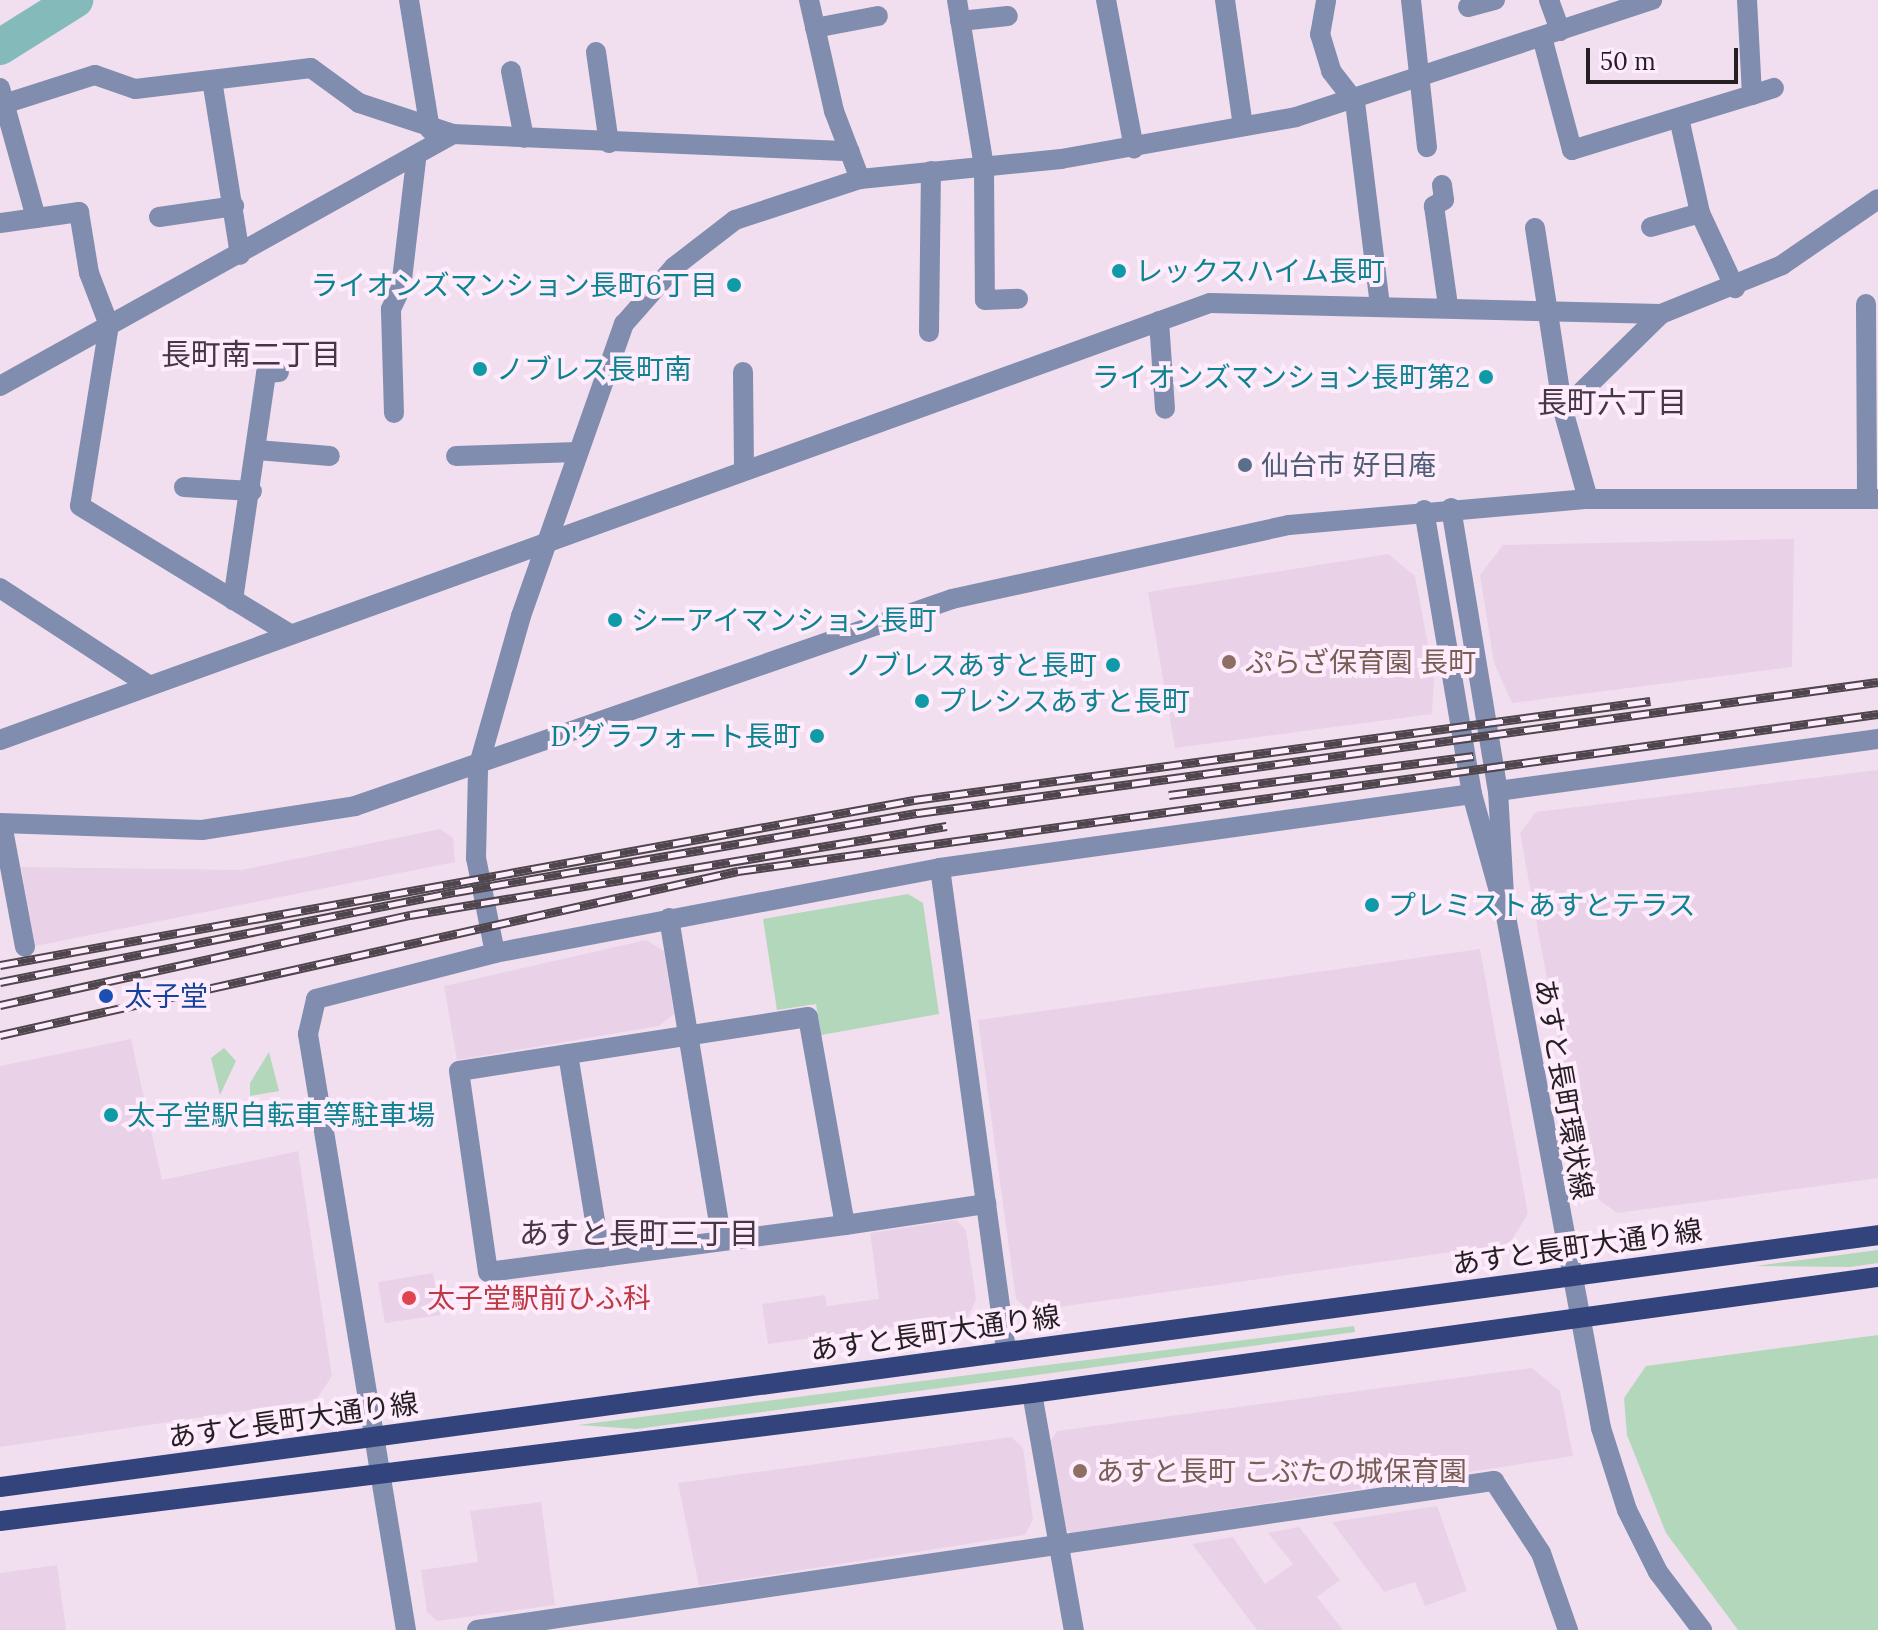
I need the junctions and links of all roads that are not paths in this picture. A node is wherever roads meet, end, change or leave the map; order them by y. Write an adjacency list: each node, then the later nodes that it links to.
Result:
1 (409, 0): 29 (street)
2 (809, 0): 17 (street)
3 (957, 0): 16 (street)
4 (1106, 0): 34 (street)
5 (1225, 0): 28 (street)
6 (1411, 0): 22 (street)
7 (1495, 0): 12 (street)
8 (1549, 0): 18 (street)
9 (1652, 0): 13 (street)
10 (1747, 0): 25 (street)
11 (1326, 1): 26 (street)
12 (1468, 7)
13 (1599, 9): 18 (street)
14 (878, 16): 17 (street)
15 (1008, 16): 16 (street)
16 (960, 21): 37 (street)
17 (815, 28): 35 (street)
18 (1551, 34): 22 (street); 27 (street)
19 (596, 52): 32 (street)
20 (511, 71): 31 (street)
21 (212, 80): 24 (street); 29 (street); 42 (street)
22 (1420, 80): 26 (street); 33 (street)
23 (1774, 88): 25 (street)
24 (4, 95): 45 (street)
25 (1752, 95): 27 (street)
26 (1355, 102): 28 (street); 53 (street)
27 (1679, 118): 43 (street)
28 (1243, 126): 34 (street)
29 (430, 129): 30 (street)
30 (453, 134): 31 (street); 36 (street)
31 (524, 138): 32 (street)
32 (609, 143): 35 (street)
33 (1427, 147)
34 (1134, 148): 37 (street)
35 (850, 151): 39 (street)
36 (416, 160): 49 (street); 66 (street)
37 (984, 167): 38 (street); 51 (street)
38 (931, 171): 39 (street); 59 (street)
39 (860, 179): 68 (street)
40 (1442, 185): 54 (street)
41 (1878, 199): 50 (street)
42 (234, 206): 44 (street); 49 (street)
43 (1700, 213): 47 (street); 50 (street)
44 (159, 217)
45 (36, 218): 46 (street); 58 (street)
46 (0, 223)
47 (1651, 227)
48 (1535, 228): 55 (street)
49 (240, 255): 58 (street)
50 (1735, 288): 56 (street)
51 (1018, 299)
52 (1866, 304): 60 (street)
53 (1380, 305): 54 (street); 57 (street)
54 (1448, 306): 55 (street)
55 (1550, 310): 56 (street); 65 (street)
56 (1661, 314): 65 (street)
57 (1159, 321): 64 (street); 71 (street)
58 (109, 325): 63 (street); 80 (street)
59 (929, 332)
60 (1872, 344): 75 (street)
61 (279, 372): 67 (street)
62 (743, 372): 71 (street)
63 (0, 386)
64 (1165, 409)
65 (1563, 410): 74 (street)
66 (394, 413)
67 (257, 450): 69 (street); 73 (street)
68 (578, 452): 70 (street); 78 (street)
69 (330, 456)
70 (456, 456)
71 (744, 468): 78 (street)
72 (184, 487): 73 (street)
73 (252, 491): 80 (street)
74 (1588, 499): 75 (street); 76 (street)
75 (1872, 499)
76 (1451, 508): 77 (street); 86 (street, あすと長町環状線)
77 (1424, 510): 85 (street); 87 (street, あすと長町環状線)
78 (549, 540): 81 (street); 85 (street)
79 (0, 588): 82 (street)
80 (233, 600): 81 (street)
81 (288, 633): 82 (street)
82 (148, 685): 84 (street)
83 (1878, 739): 86 (street)
84 (0, 740)
85 (478, 768): 88 (street); 93 (street)
86 (1498, 791): 90 (street, あすと長町環状線)
87 (1472, 794): 89 (street); 90 (street, あすと長町環状線)
88 (1, 824): 92 (street)
89 (940, 868): 91 (street); 96 (street)
90 (1505, 911): 102 (street, あすと長町環状線)
91 (669, 918): 93 (street); 94 (street)
92 (25, 947)
93 (495, 953): 106 (street)
94 (687, 1036): 95 (street); 97 (street); 99 (street)
95 (568, 1054): 100 (street); 100 (street)
96 (986, 1204): 97 (street); 104 (street)
97 (845, 1225): 99 (street)
98 (1878, 1235): 102 (main road, あすと長町大通り線)
99 (722, 1240): 100 (street)
100 (601, 1257)
101 (1878, 1277): 103 (main road)
102 (1569, 1278): 103 (street, あすと長町環状線); 104 (main road, あすと長町大通り線)
103 (1578, 1320): 105 (main road); 115 (street, あすと長町環状線)
104 (1006, 1352): 106 (main road, あすと長町大通り線)
105 (1032, 1393): 107 (main road); 110 (street)
106 (377, 1437): 107 (street); 108 (main road, あすと長町大通り線)
107 (382, 1472): 109 (main road); 111 (street)
108 (0, 1487)
109 (0, 1521)
110 (1055, 1543): 112 (street); 113 (street); 114 (street)
111 (406, 1630)
112 (477, 1630)
113 (1074, 1630)
114 (1568, 1630)
115 (1702, 1630)

